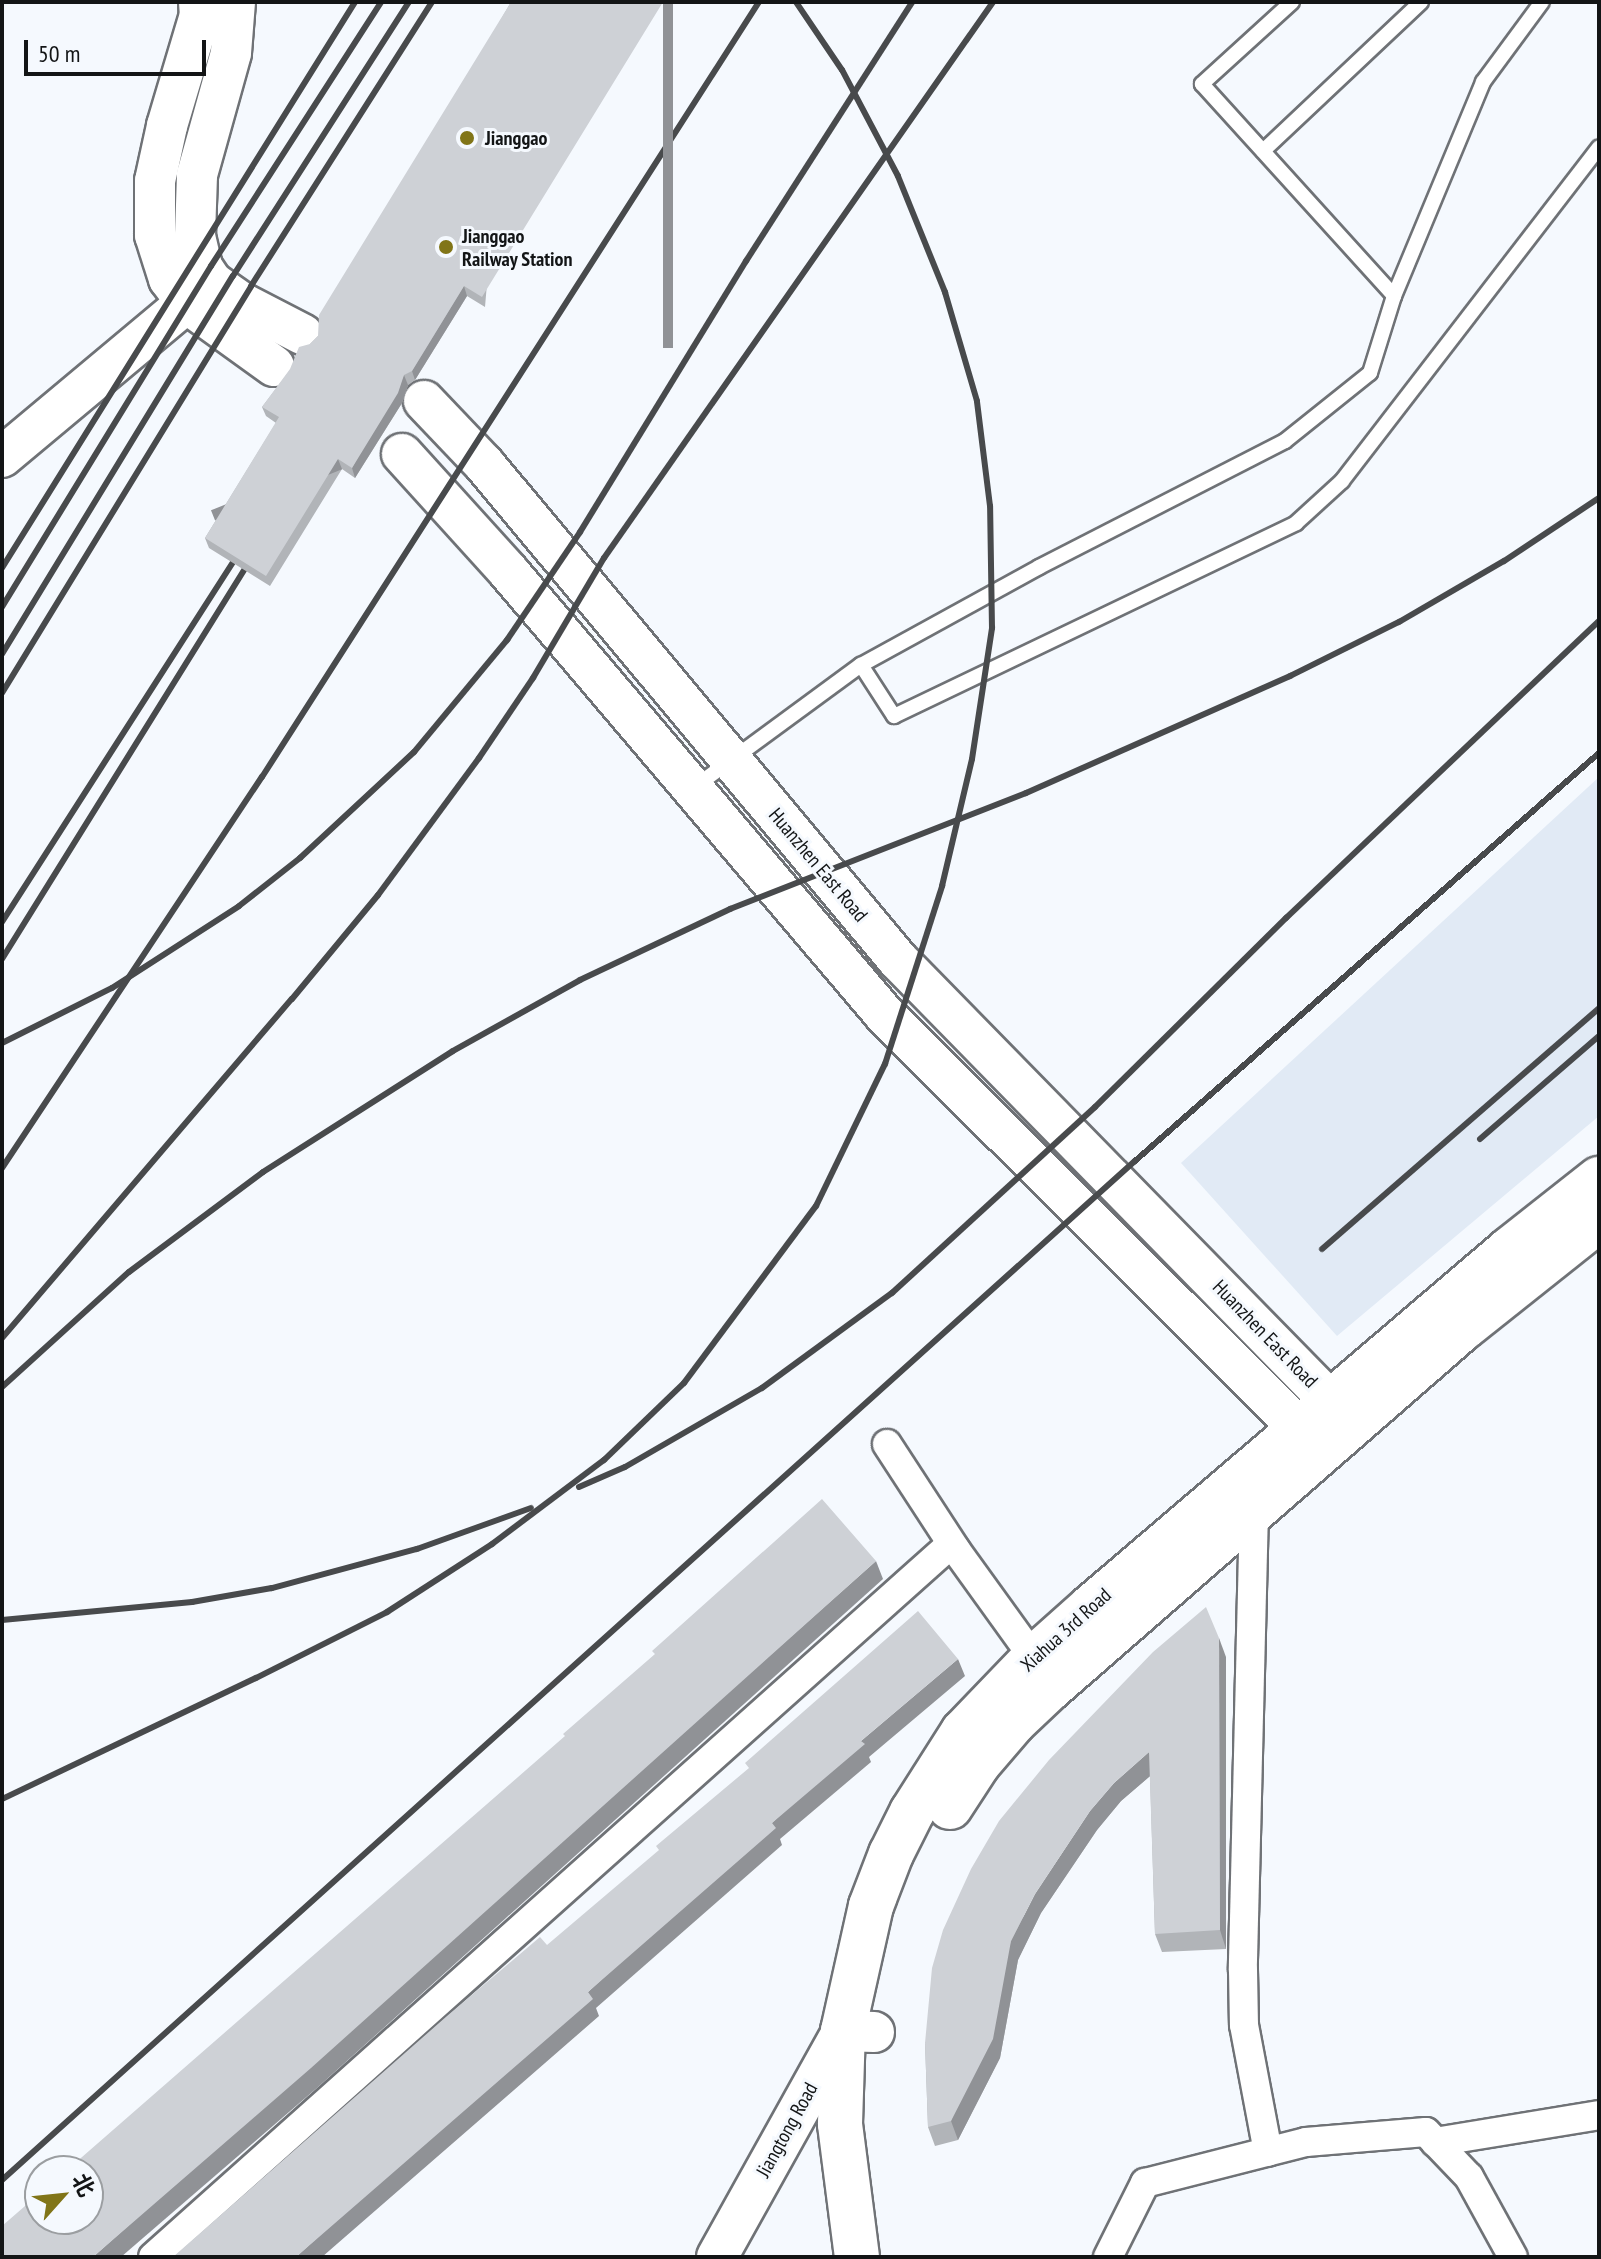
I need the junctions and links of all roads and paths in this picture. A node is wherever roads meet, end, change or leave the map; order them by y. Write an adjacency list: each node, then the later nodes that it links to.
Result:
1 (199, 2): 8 (street)
2 (235, 2): 8 (street)
3 (1292, 2): 7 (lane)
4 (1421, 2): 7 (lane)
5 (1542, 2): 9 (lane)
6 (1599, 147): 15 (lane)
7 (1263, 151): 9 (lane)
8 (200, 293): 10 (street); 11 (street); 14 (street)
9 (1394, 296): 15 (lane)
10 (302, 334)
11 (274, 366)
12 (424, 401): 16 (street, Huanzhen East Road)
13 (402, 454): 17 (street, Huanzhen East Road)
14 (2, 457)
15 (861, 665): 16 (lane)
16 (731, 761): 17 (lane); 20 (street, Huanzhen East Road)
17 (693, 789): 20 (street, Huanzhen East Road)
18 (1599, 1179): 20 (main road, Xiahua 3rd Road)
19 (1599, 1220): 20 (main road, Xiahua 3rd Road)
20 (1323, 1423): 22 (main road, Xiahua 3rd Road); 24 (main road, Xiahua 3rd Road)
21 (887, 1444): 23 (street)
22 (1254, 1510): 25 (main road, Xiahua 3rd Road); 28 (street)
23 (951, 1544): 24 (street); 29 (street)
24 (1034, 1658): 25 (main road, Xiahua 3rd Road)
25 (858, 2031): 30 (street, Jiangtong Road); 31 (main road, Xiahua 3rd Road); 32 (main road, Xiahua 3rd Road)
26 (1599, 2115): 27 (street)
27 (1435, 2142): 28 (street); 34 (street)
28 (1268, 2152): 33 (street)
29 (153, 2257)
30 (717, 2257)
31 (857, 2257)
32 (887, 2257)
33 (1108, 2257)
34 (1513, 2257)

